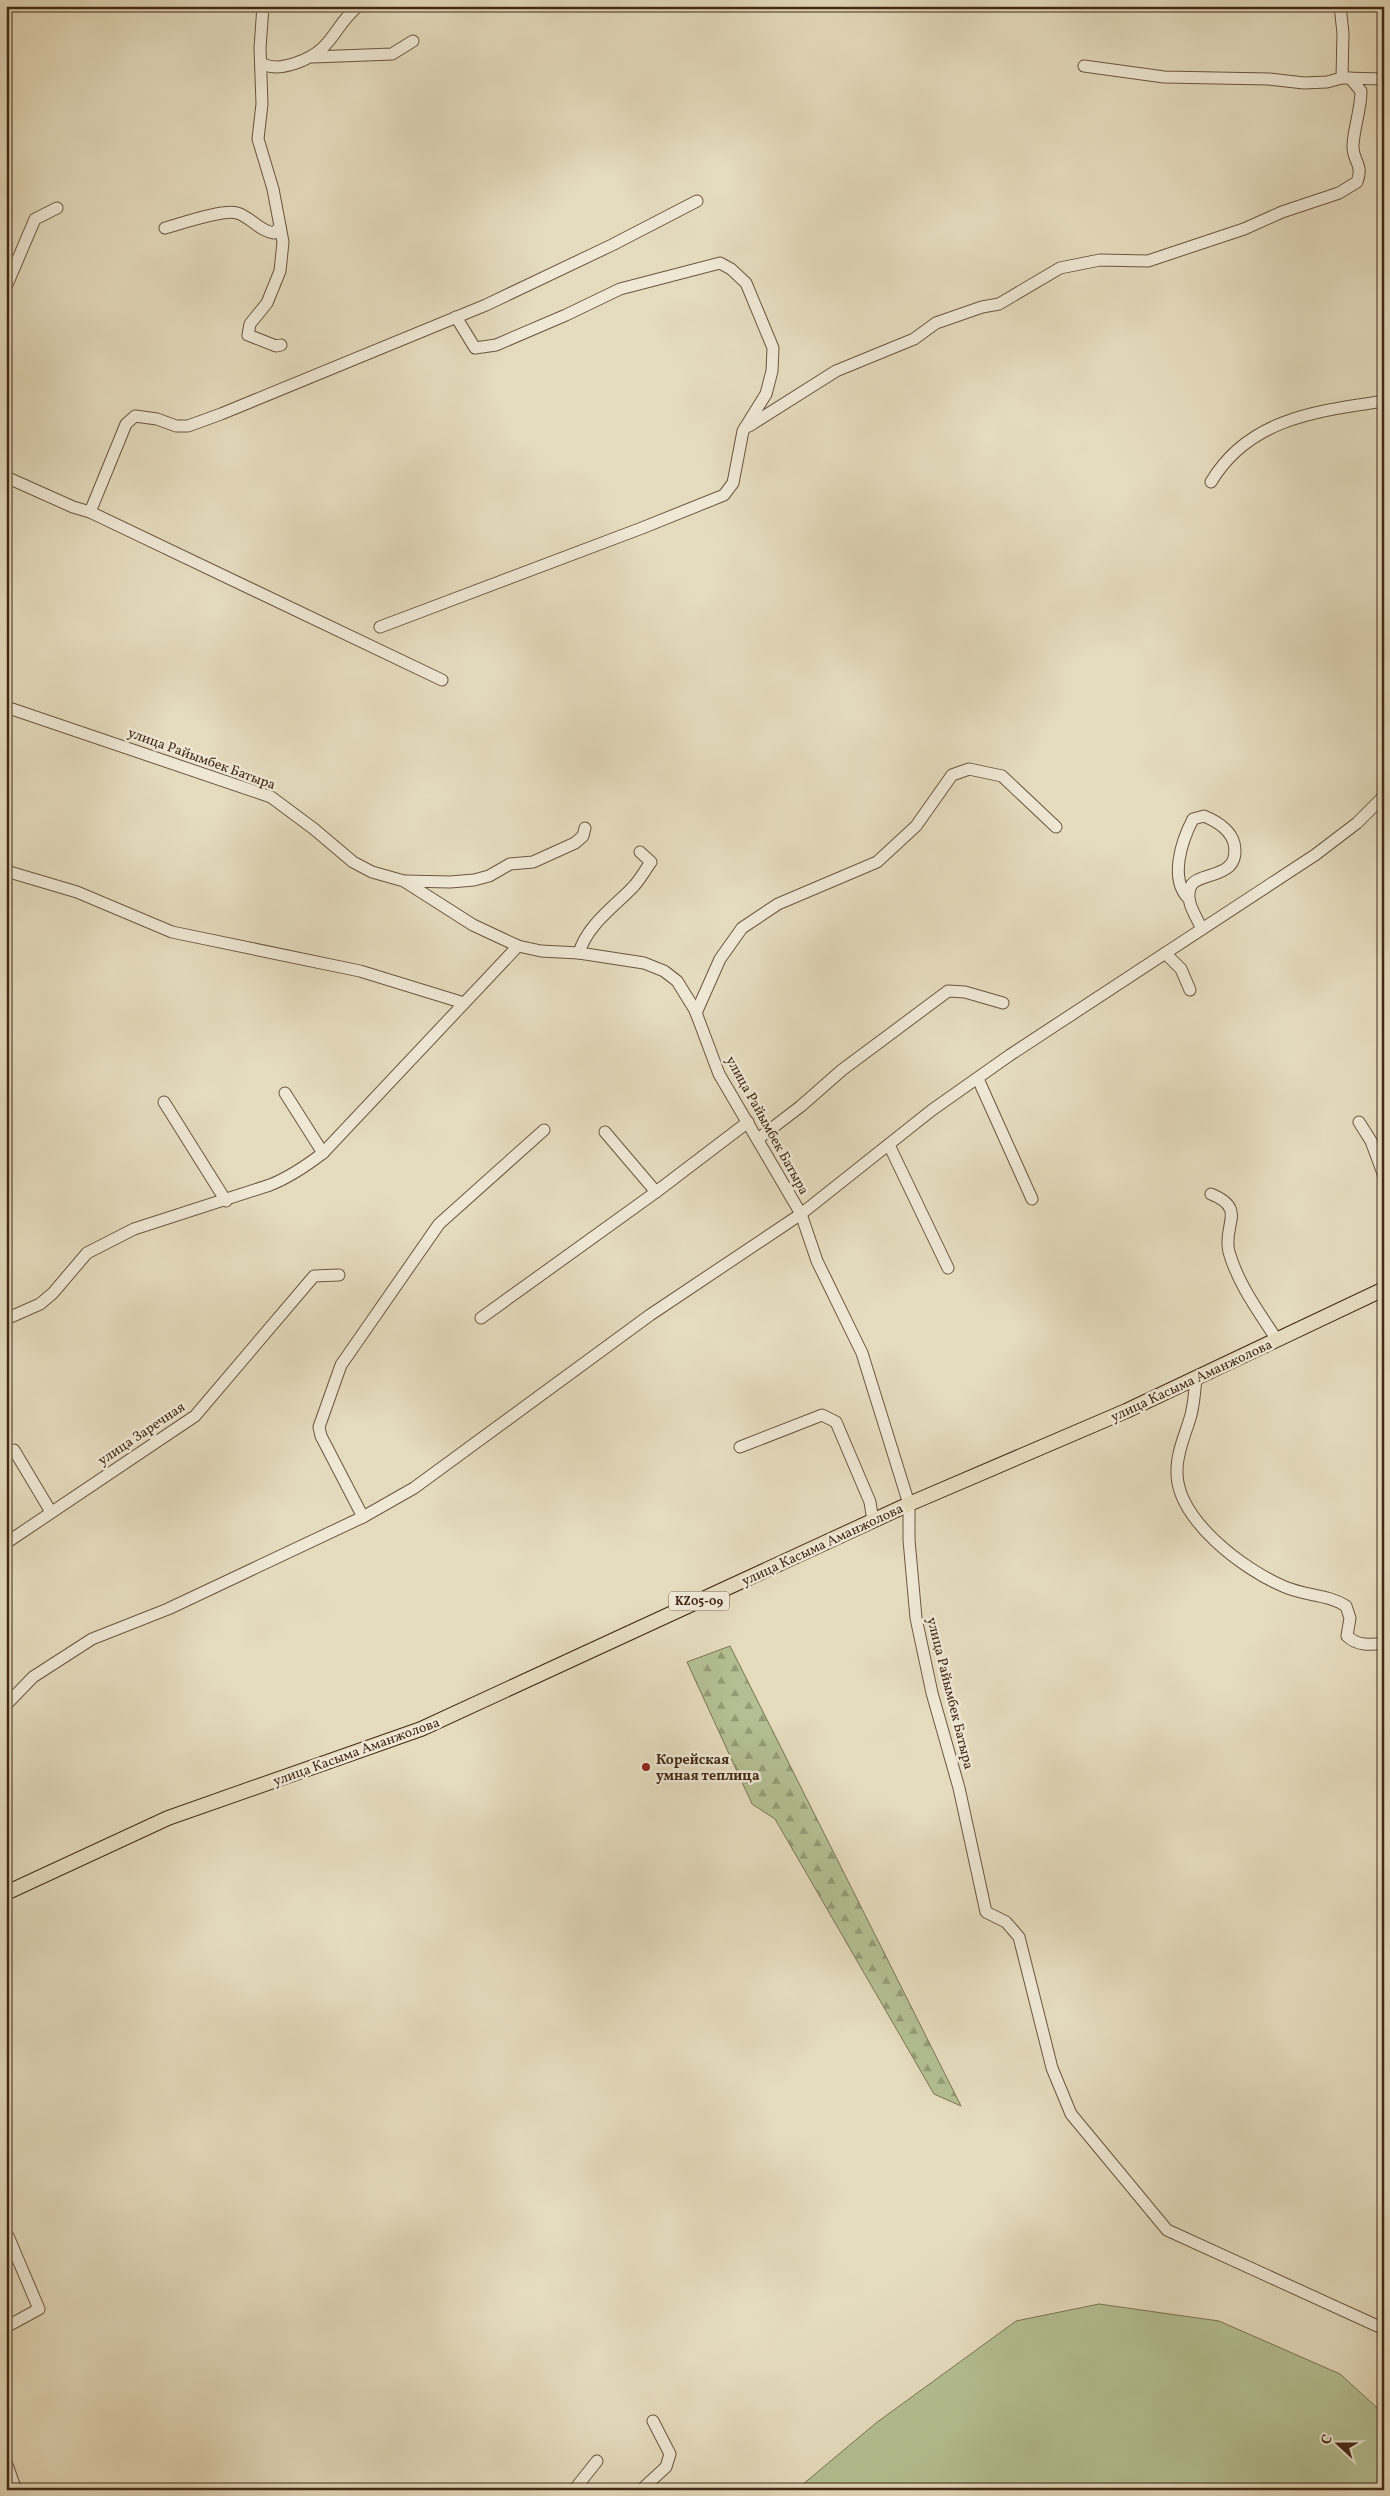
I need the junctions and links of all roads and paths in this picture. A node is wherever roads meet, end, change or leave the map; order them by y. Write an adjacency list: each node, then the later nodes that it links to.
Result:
1 (264, 6): 6 (street)
2 (358, 6): 5 (street)
3 (1340, 6): 8 (street)
4 (413, 41): 5 (street)
5 (313, 57): 6 (street)
6 (262, 64): 12 (street)
7 (1084, 66): 8 (street)
8 (1346, 78): 9 (street); 18 (street)
9 (1384, 79)
10 (696, 201): 15 (street)
11 (57, 208): 14 (street)
12 (280, 227): 13 (street); 16 (street)
13 (165, 228)
14 (6, 287)
15 (456, 316): 18 (street); 21 (street)
16 (281, 345)
17 (1384, 401): 20 (street)
18 (748, 426): 22 (street)
19 (6, 478): 21 (street)
20 (1211, 482)
21 (90, 512): 23 (street)
22 (380, 627)
23 (442, 680)
24 (6, 707): 30 (street, улица Райымбек Батыра)
25 (1383, 799): 32 (street)
26 (1056, 827): 39 (street)
27 (585, 828): 30 (street)
28 (640, 852): 34 (street)
29 (6, 871): 37 (street)
30 (404, 881): 33 (street, улица Райымбек Батыра)
31 (1188, 898): 31 (street); 32 (street)
32 (1202, 929): 35 (street)
33 (518, 946): 34 (street, улица Райымбек Батыра); 37 (street)
34 (579, 953): 39 (street, улица Райымбек Батыра)
35 (1165, 953): 36 (street); 40 (street)
36 (1190, 990)
37 (464, 1003): 49 (street)
38 (1003, 1003): 47 (street)
39 (696, 1013): 43 (street, улица Райымбек Батыра)
40 (978, 1079): 48 (street); 53 (street)
41 (285, 1093): 49 (street)
42 (164, 1102): 54 (street)
43 (748, 1122): 47 (street, улица Райымбек Батыра); 51 (street)
44 (1359, 1122): 50 (street)
45 (544, 1130): 67 (street)
46 (605, 1132): 51 (street)
47 (758, 1139): 55 (street, улица Райымбек Батыра)
48 (889, 1145): 55 (street); 56 (street)
49 (323, 1153): 54 (street)
50 (1384, 1176)
51 (656, 1192): 59 (street)
52 (1211, 1194): 61 (street)
53 (1032, 1198)
54 (226, 1201): 60 (street)
55 (801, 1214): 65 (street, улица Райымбек Батыра); 67 (street)
56 (948, 1268)
57 (338, 1275): 66 (street, улица Заречная)
58 (1384, 1289): 61 (main road, улица Касыма Аманжолова / KZ05-09)
59 (481, 1318)
60 (6, 1319)
61 (1277, 1340): 62 (main road, улица Касыма Аманжолова / KZ05-09)
62 (1196, 1378): 65 (main road, улица Касыма Аманжолова / KZ05-09); 70 (street)
63 (740, 1447): 68 (street)
64 (14, 1450): 66 (street)
65 (909, 1504): 68 (main road, улица Касыма Аманжолова / KZ05-09); 75 (street, улица Райымбек Батыра)
66 (52, 1512): 69 (street, улица Заречная)
67 (363, 1517): 71 (street)
68 (873, 1521): 72 (main road, улица Касыма Аманжолова / KZ05-09)
69 (6, 1543)
70 (1384, 1643)
71 (6, 1705)
72 (6, 1893)
73 (6, 2237): 74 (street)
74 (6, 2327)
75 (1384, 2329)
76 (653, 2421): 81 (street)
77 (597, 2461): 79 (street)
78 (6, 2462): 80 (street)
79 (579, 2488)
80 (16, 2490)
81 (642, 2490)

